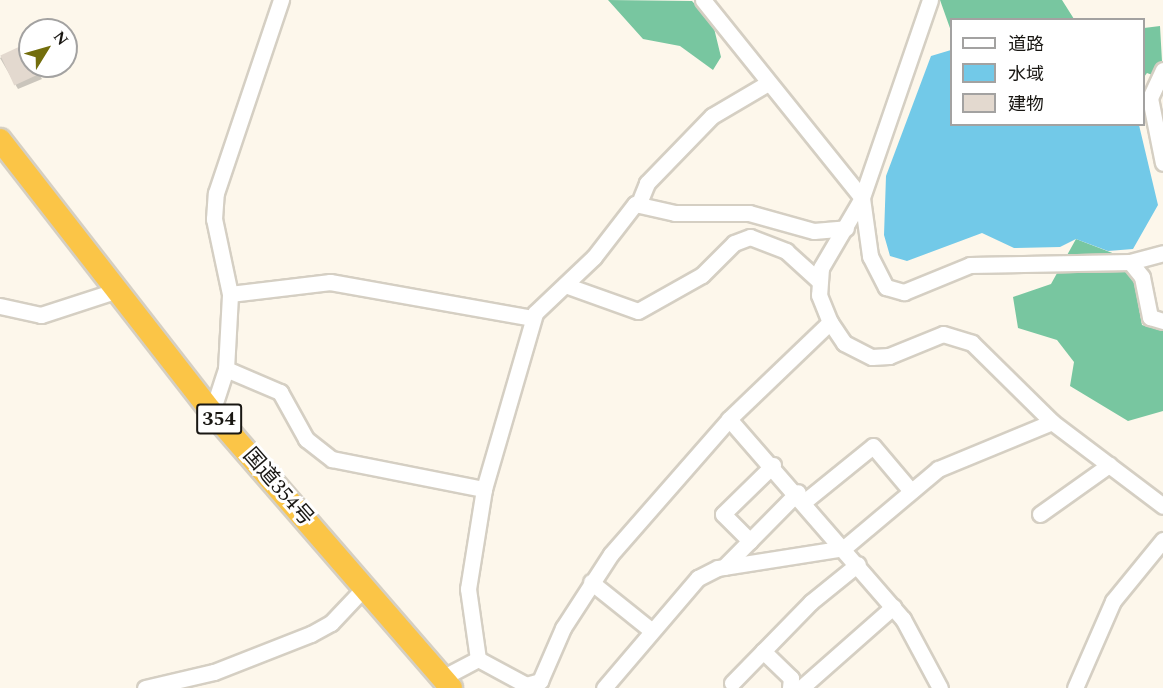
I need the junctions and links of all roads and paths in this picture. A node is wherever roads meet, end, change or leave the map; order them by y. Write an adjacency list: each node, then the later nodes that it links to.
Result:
1 (281, 0): 16 (street)
2 (703, 0): 5 (street)
3 (930, 0): 8 (street)
4 (1163, 70): 7 (street)
5 (768, 83): 8 (street); 9 (street)
6 (0, 140): 15 (highway, 国道354号 / 354)
7 (1163, 163)
8 (862, 198): 10 (street); 12 (street)
9 (639, 203): 10 (street); 14 (street)
10 (846, 228): 13 (street)
11 (1163, 253): 12 (street)
12 (1130, 262): 19 (street)
13 (818, 280): 14 (street); 20 (street)
14 (565, 285): 18 (street)
15 (115, 291): 17 (street); 22 (highway, 国道354号 / 354)
16 (230, 294): 18 (street); 21 (street)
17 (0, 306)
18 (532, 318): 27 (street)
19 (1163, 321)
20 (830, 322): 23 (street); 24 (street)
21 (226, 369): 22 (street); 27 (street)
22 (212, 411): 38 (highway, 国道354号 / 354)
23 (729, 419): 25 (street); 37 (street)
24 (1052, 422): 26 (street); 28 (street)
25 (772, 465): 29 (street); 33 (street)
26 (1109, 465): 30 (street); 31 (street)
27 (484, 489): 42 (street)
28 (911, 491): 29 (street); 34 (street)
29 (802, 497): 33 (street); 34 (street)
30 (1163, 506)
31 (1040, 514)
32 (1163, 540): 50 (street)
33 (750, 541): 36 (street)
34 (844, 548): 35 (street); 36 (street)
35 (858, 564): 39 (street); 41 (street)
36 (724, 567): 40 (street)
37 (591, 582): 40 (street); 45 (street)
38 (365, 587): 43 (highway, 国道354号 / 354); 46 (street)
39 (893, 607): 48 (street); 49 (street)
40 (651, 630): 47 (street)
41 (763, 651): 44 (street); 48 (street)
42 (478, 659): 43 (street); 45 (street)
43 (447, 683)
44 (732, 683)
45 (526, 686)
46 (145, 688)
47 (604, 688)
48 (795, 688)
49 (940, 688)
50 (1075, 688)

